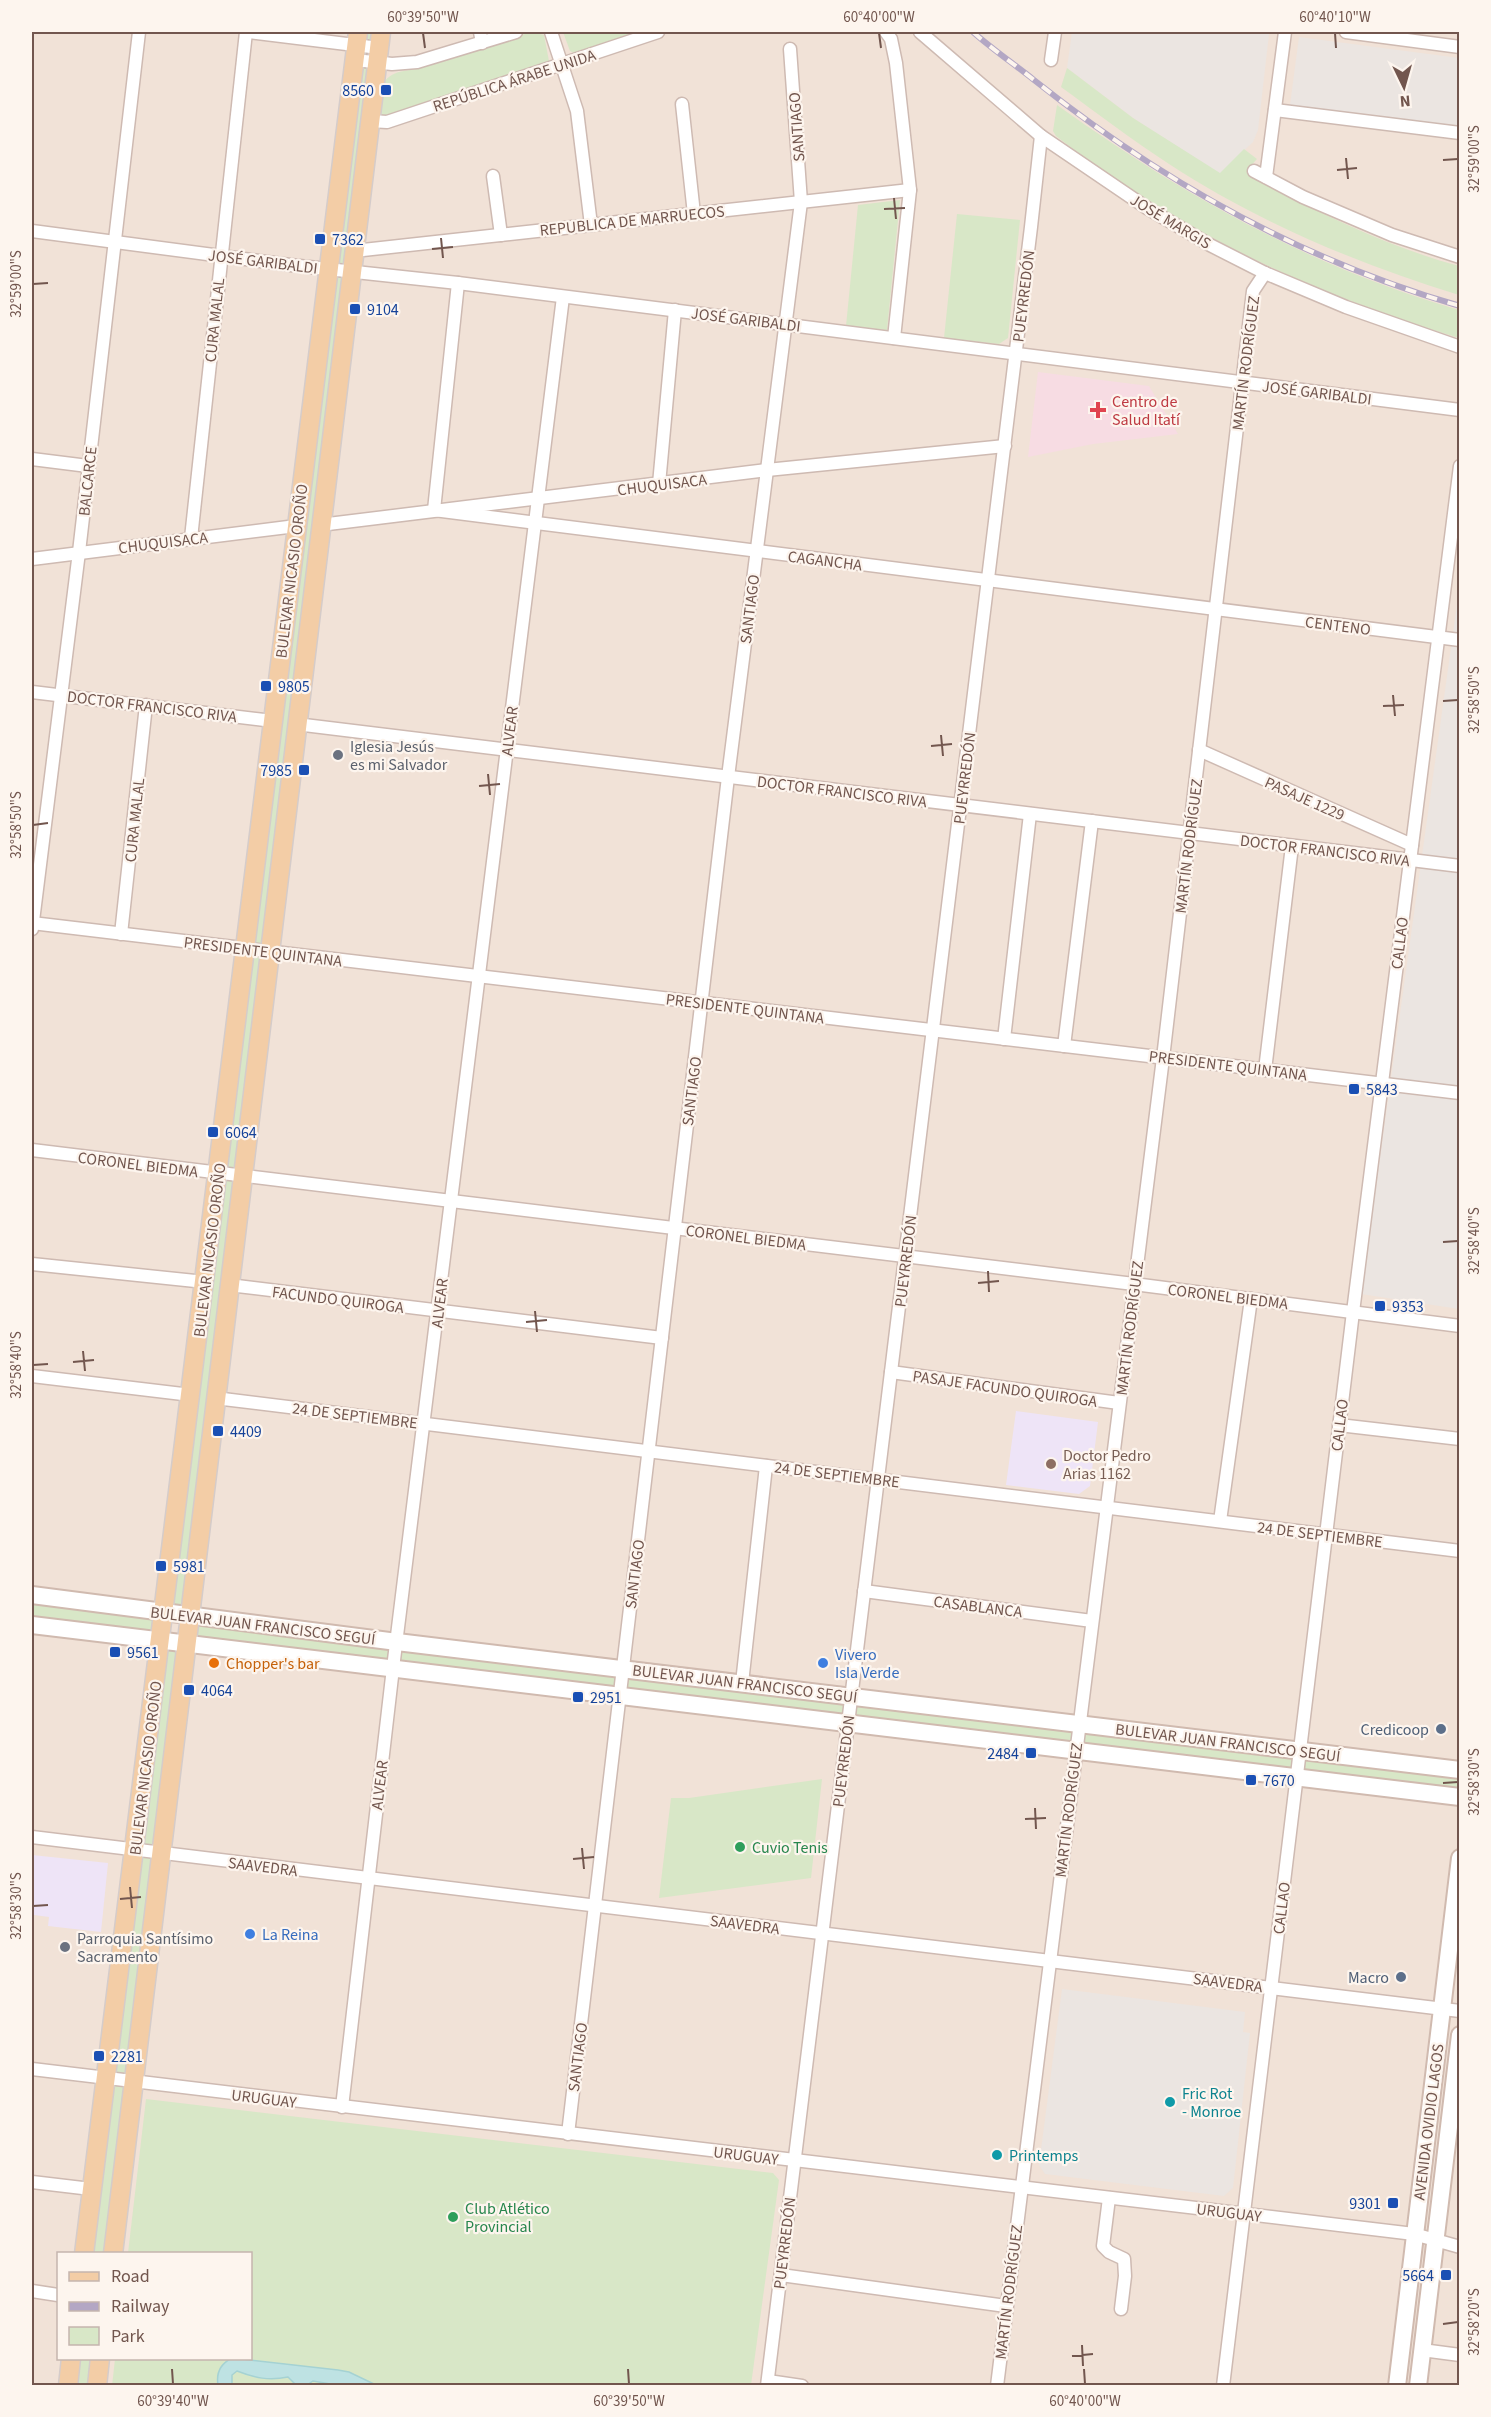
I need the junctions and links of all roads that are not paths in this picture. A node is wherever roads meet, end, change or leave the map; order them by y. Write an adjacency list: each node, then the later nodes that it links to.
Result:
1 (140, 32): 30 (street, BALCARCE)
2 (247, 32): 12 (street); 32 (street, CURA MALAL)
3 (516, 32): 11 (street)
4 (551, 32): 17 (street)
5 (658, 32): 17 (street, REPÚBLICA ÁRABE UNIDA)
6 (920, 32): 22 (street, JOSÉ MARGIS)
7 (1053, 32): 16 (street)
8 (1285, 32): 19 (street)
9 (1346, 32): 13 (street)
10 (893, 34): 24 (street)
11 (481, 37): 14 (street)
12 (356, 46): 14 (street); 34 (main road, BULEVAR NICASIO OROÑO)
13 (1460, 47)
14 (379, 48): 20 (main road, BULEVAR NICASIO OROÑO)
15 (790, 49): 25 (street, SANTIAGO)
16 (1051, 60)
17 (563, 65): 20 (street, REPÚBLICA ÁRABE UNIDA); 27 (street)
18 (682, 104): 26 (street)
19 (1275, 110): 21 (street); 33 (street)
20 (370, 121): 31 (main road, BULEVAR NICASIO OROÑO)
21 (1460, 133)
22 (1041, 136): 36 (street, JOSÉ MARGIS); 43 (street, PUEYRREDÓN)
23 (493, 176): 29 (street)
24 (910, 190): 25 (street, REPUBLICA DE MARRUECOS); 41 (street)
25 (801, 202): 26 (street, REPUBLICA DE MARRUECOS); 40 (street, SANTIAGO)
26 (694, 214): 27 (street, REPUBLICA DE MARRUECOS)
27 (591, 225): 29 (street, REPUBLICA DE MARRUECOS)
28 (32, 231): 30 (street, JOSÉ GARIBALDI)
29 (501, 235): 31 (street, REPUBLICA DE MARRUECOS)
30 (114, 243): 32 (street, JOSÉ GARIBALDI); 48 (street, BALCARCE)
31 (354, 251): 35 (main road, BULEVAR NICASIO OROÑO)
32 (220, 256): 34 (street, JOSÉ GARIBALDI); 57 (street, CURA MALAL)
33 (1460, 257)
34 (328, 268): 35 (street, JOSÉ GARIBALDI); 56 (main road, BULEVAR NICASIO OROÑO)
35 (351, 270): 37 (street, JOSÉ GARIBALDI); 55 (main road, BULEVAR NICASIO OROÑO)
36 (1265, 273): 42 (street, JOSÉ MARGIS); 44 (street, MARTÍN RODRÍGUEZ)
37 (458, 283): 38 (street, JOSÉ GARIBALDI); 53 (street)
38 (563, 297): 39 (street, JOSÉ GARIBALDI); 52 (street, ALVEAR)
39 (675, 310): 40 (street, JOSÉ GARIBALDI); 51 (street)
40 (785, 324): 41 (street, JOSÉ GARIBALDI); 50 (street, SANTIAGO)
41 (894, 338): 43 (street, JOSÉ GARIBALDI)
42 (1460, 347)
43 (1016, 353): 44 (street, JOSÉ GARIBALDI); 46 (street, PUEYRREDÓN)
44 (1242, 382): 45 (street, JOSÉ GARIBALDI); 62 (street, MARTÍN RODRÍGUEZ)
45 (1460, 410)
46 (1005, 446): 50 (street, CHUQUISACA); 61 (street, PUEYRREDÓN)
47 (32, 459): 48 (street)
48 (88, 466): 59 (street, BALCARCE)
49 (1460, 466): 63 (street, CALLAO)
50 (767, 470): 51 (street, CHUQUISACA); 58 (street, SANTIAGO)
51 (659, 484): 52 (street, CHUQUISACA)
52 (538, 499): 53 (street, CHUQUISACA); 54 (street, ALVEAR)
53 (434, 510): 54 (street, CAGANCHA); 55 (street, CHUQUISACA)
54 (535, 523): 58 (street, CAGANCHA); 70 (street, ALVEAR)
55 (321, 525): 69 (main road, BULEVAR NICASIO OROÑO)
56 (296, 526): 57 (street, CHUQUISACA); 68 (main road, BULEVAR NICASIO OROÑO)
57 (190, 538): 59 (street, CHUQUISACA)
58 (756, 551): 61 (street, CAGANCHA); 72 (street, SANTIAGO)
59 (79, 552): 60 (street, CHUQUISACA); 66 (street, BALCARCE)
60 (32, 559)
61 (988, 580): 62 (street, CAGANCHA); 73 (street, PUEYRREDÓN)
62 (1216, 609): 63 (street, CENTENO); 71 (street, MARTÍN RODRÍGUEZ)
63 (1438, 638): 64 (street, CENTENO); 77 (street, CALLAO)
64 (1460, 640)
65 (32, 692): 66 (street, DOCTOR FRANCISCO RIVA)
66 (60, 695): 67 (street, DOCTOR FRANCISCO RIVA); 81 (street, BALCARCE)
67 (146, 705): 68 (street, DOCTOR FRANCISCO RIVA); 83 (street, CURA MALAL)
68 (273, 721): 84 (main road, BULEVAR NICASIO OROÑO)
69 (296, 724): 70 (street, DOCTOR FRANCISCO RIVA); 85 (main road, BULEVAR NICASIO OROÑO)
70 (507, 750): 72 (street, DOCTOR FRANCISCO RIVA); 86 (street, ALVEAR)
71 (1199, 750): 76 (street, MARTÍN RODRÍGUEZ); 77 (street, PASAJE 1229)
72 (728, 777): 73 (street, DOCTOR FRANCISCO RIVA); 87 (street, SANTIAGO)
73 (961, 805): 74 (street, DOCTOR FRANCISCO RIVA); 88 (street, PUEYRREDÓN)
74 (1030, 814): 75 (street, DOCTOR FRANCISCO RIVA); 89 (street)
75 (1092, 821): 76 (street, DOCTOR FRANCISCO RIVA); 90 (street)
76 (1189, 833): 78 (street, DOCTOR FRANCISCO RIVA); 91 (street, MARTÍN RODRÍGUEZ)
77 (1412, 845): 79 (street, CALLAO)
78 (1292, 846): 79 (street, DOCTOR FRANCISCO RIVA); 92 (street)
79 (1410, 860): 80 (street, DOCTOR FRANCISCO RIVA); 93 (street, CALLAO)
80 (1460, 866)
81 (32, 923): 82 (street, BALCARCE); 83 (street, PRESIDENTE QUINTANA)
82 (32, 929)
83 (122, 934): 84 (street, PRESIDENTE QUINTANA)
84 (245, 948): 85 (street, PRESIDENTE QUINTANA); 96 (main road, BULEVAR NICASIO OROÑO)
85 (269, 951): 86 (street, PRESIDENTE QUINTANA); 97 (main road, BULEVAR NICASIO OROÑO)
86 (479, 976): 87 (street, PRESIDENTE QUINTANA); 98 (street, ALVEAR)
87 (701, 1003): 88 (street, PRESIDENTE QUINTANA); 99 (street, SANTIAGO)
88 (933, 1030): 89 (street, PRESIDENTE QUINTANA); 100 (street, PUEYRREDÓN)
89 (1004, 1039): 90 (street, PRESIDENTE QUINTANA)
90 (1064, 1046): 91 (street, PRESIDENTE QUINTANA)
91 (1163, 1058): 92 (street, PRESIDENTE QUINTANA); 103 (street, MARTÍN RODRÍGUEZ)
92 (1265, 1070): 93 (street, PRESIDENTE QUINTANA)
93 (1382, 1084): 94 (street, PRESIDENTE QUINTANA); 107 (street, CALLAO)
94 (1460, 1093)
95 (32, 1150): 96 (street, CORONEL BIEDMA)
96 (218, 1174): 97 (street, CORONEL BIEDMA); 102 (main road, BULEVAR NICASIO OROÑO)
97 (242, 1176): 98 (street, CORONEL BIEDMA); 104 (main road, BULEVAR NICASIO OROÑO)
98 (451, 1202): 99 (street, CORONEL BIEDMA); 106 (street, ALVEAR)
99 (674, 1229): 100 (street, CORONEL BIEDMA); 109 (street, SANTIAGO)
100 (905, 1256): 103 (street, CORONEL BIEDMA); 110 (street, PUEYRREDÓN)
101 (32, 1264): 102 (street)
102 (205, 1282): 112 (main road, BULEVAR NICASIO OROÑO)
103 (1134, 1284): 105 (street, CORONEL BIEDMA); 114 (street, MARTÍN RODRÍGUEZ)
104 (229, 1285): 106 (street, FACUNDO QUIROGA); 113 (main road, BULEVAR NICASIO OROÑO)
105 (1251, 1299): 107 (street, CORONEL BIEDMA); 122 (street)
106 (437, 1312): 109 (street, FACUNDO QUIROGA); 115 (street, ALVEAR)
107 (1353, 1312): 108 (street, CORONEL BIEDMA); 116 (street, CALLAO)
108 (1460, 1326)
109 (662, 1338): 118 (street, SANTIAGO)
110 (891, 1372): 114 (street, PASAJE FACUNDO QUIROGA); 120 (street, PUEYRREDÓN)
111 (32, 1376): 112 (street)
112 (191, 1395): 127 (main road, BULEVAR NICASIO OROÑO)
113 (215, 1398): 115 (street, 24 DE SEPTIEMBRE); 128 (main road, BULEVAR NICASIO OROÑO)
114 (1119, 1403): 121 (street, MARTÍN RODRÍGUEZ)
115 (424, 1424): 118 (street, 24 DE SEPTIEMBRE); 132 (street, ALVEAR)
116 (1339, 1425): 117 (street); 123 (street, CALLAO)
117 (1460, 1439)
118 (648, 1452): 119 (street, 24 DE SEPTIEMBRE); 135 (street, SANTIAGO)
119 (766, 1466): 120 (street, 24 DE SEPTIEMBRE); 136 (street)
120 (878, 1479): 121 (street, 24 DE SEPTIEMBRE); 125 (street, PUEYRREDÓN)
121 (1106, 1508): 122 (street, 24 DE SEPTIEMBRE); 129 (street, MARTÍN RODRÍGUEZ)
122 (1220, 1521): 123 (street, 24 DE SEPTIEMBRE)
123 (1326, 1534): 124 (street, 24 DE SEPTIEMBRE); 142 (street, CALLAO)
124 (1460, 1551)
125 (864, 1592): 129 (street, CASABLANCA); 138 (street, PUEYRREDÓN)
126 (32, 1595): 127 (main road, BULEVAR JUAN FRANCISCO SEGUÍ)
127 (164, 1612): 128 (main road, BULEVAR JUAN FRANCISCO SEGUÍ); 131 (main road, BULEVAR NICASIO OROÑO)
128 (189, 1615): 132 (main road, BULEVAR JUAN FRANCISCO SEGUÍ); 133 (main road, BULEVAR NICASIO OROÑO)
129 (1092, 1621): 140 (street, MARTÍN RODRÍGUEZ)
130 (32, 1625): 131 (main road, BULEVAR JUAN FRANCISCO SEGUÍ)
131 (161, 1640): 133 (main road, BULEVAR JUAN FRANCISCO SEGUÍ); 147 (main road, BULEVAR NICASIO OROÑO)
132 (397, 1642): 134 (street, ALVEAR); 135 (main road, BULEVAR JUAN FRANCISCO SEGUÍ)
133 (186, 1643): 134 (main road, BULEVAR JUAN FRANCISCO SEGUÍ); 148 (main road, BULEVAR NICASIO OROÑO)
134 (393, 1668): 137 (main road, BULEVAR JUAN FRANCISCO SEGUÍ); 150 (street, ALVEAR)
135 (623, 1669): 136 (main road, BULEVAR JUAN FRANCISCO SEGUÍ); 137 (street, SANTIAGO)
136 (742, 1683): 138 (main road, BULEVAR JUAN FRANCISCO SEGUÍ)
137 (619, 1695): 139 (main road, BULEVAR JUAN FRANCISCO SEGUÍ); 151 (street, SANTIAGO)
138 (852, 1696): 139 (street, PUEYRREDÓN); 140 (main road, BULEVAR JUAN FRANCISCO SEGUÍ)
139 (848, 1723): 141 (main road, BULEVAR JUAN FRANCISCO SEGUÍ); 152 (street, PUEYRREDÓN)
140 (1079, 1724): 141 (street, MARTÍN RODRÍGUEZ); 142 (main road, BULEVAR JUAN FRANCISCO SEGUÍ)
141 (1076, 1750): 144 (main road, BULEVAR JUAN FRANCISCO SEGUÍ); 153 (street, MARTÍN RODRÍGUEZ)
142 (1300, 1750): 143 (main road, BULEVAR JUAN FRANCISCO SEGUÍ); 144 (street, CALLAO)
143 (1460, 1770)
144 (1297, 1777): 145 (main road, BULEVAR JUAN FRANCISCO SEGUÍ); 154 (street, CALLAO)
145 (1460, 1797)
146 (32, 1837): 147 (street, SAAVEDRA)
147 (135, 1850): 148 (street, SAAVEDRA); 159 (main road, BULEVAR NICASIO OROÑO)
148 (160, 1853): 150 (street, SAAVEDRA); 160 (main road, BULEVAR NICASIO OROÑO)
149 (1460, 1858): 155 (main road, AVENIDA OVIDIO LAGOS)
150 (369, 1879): 151 (street, SAAVEDRA); 161 (street, ALVEAR)
151 (595, 1906): 152 (street, SAAVEDRA); 162 (street, SANTIAGO)
152 (822, 1934): 153 (street, SAAVEDRA); 163 (street, PUEYRREDÓN)
153 (1050, 1960): 154 (street, SAAVEDRA); 165 (street, MARTÍN RODRÍGUEZ)
154 (1271, 1987): 155 (street, SAAVEDRA); 168 (street, CALLAO)
155 (1442, 2008): 156 (street, SAAVEDRA); 169 (main road, AVENIDA OVIDIO LAGOS)
156 (1460, 2010)
157 (1460, 2035): 170 (main road, AVENIDA OVIDIO LAGOS)
158 (32, 2069): 159 (street, URUGUAY)
159 (104, 2079): 160 (street, URUGUAY); 166 (main road, BULEVAR NICASIO OROÑO)
160 (133, 2083): 161 (street, URUGUAY); 173 (main road, BULEVAR NICASIO OROÑO)
161 (342, 2107): 162 (street, URUGUAY)
162 (568, 2134): 163 (street, URUGUAY)
163 (795, 2161): 165 (street, URUGUAY); 174 (street, PUEYRREDÓN)
164 (32, 2182): 166 (street)
165 (1021, 2187): 167 (street, URUGUAY); 177 (street, MARTÍN RODRÍGUEZ)
166 (92, 2189): 172 (main road, BULEVAR NICASIO OROÑO)
167 (1109, 2198): 168 (street, URUGUAY); 178 (street)
168 (1244, 2213): 169 (street, URUGUAY); 188 (street, CALLAO)
169 (1414, 2234): 170 (street, URUGUAY); 189 (main road, AVENIDA OVIDIO LAGOS)
170 (1435, 2240): 171 (street, URUGUAY); 179 (main road, AVENIDA OVIDIO LAGOS)
171 (1460, 2247)
172 (84, 2252)
173 (113, 2252)
174 (781, 2275): 177 (street); 183 (street, PUEYRREDÓN)
175 (32, 2291): 176 (street)
176 (57, 2295)
177 (1006, 2306): 187 (street, MARTÍN RODRÍGUEZ)
178 (1121, 2309)
179 (1422, 2350): 180 (street); 190 (main road, AVENIDA OVIDIO LAGOS)
180 (1460, 2355)
181 (72, 2360): 184 (main road)
182 (100, 2360): 185 (main road)
183 (767, 2383): 186 (street)
184 (68, 2385)
185 (97, 2385)
186 (802, 2385)
187 (997, 2385)
188 (1223, 2385)
189 (1397, 2385)
190 (1418, 2385)

